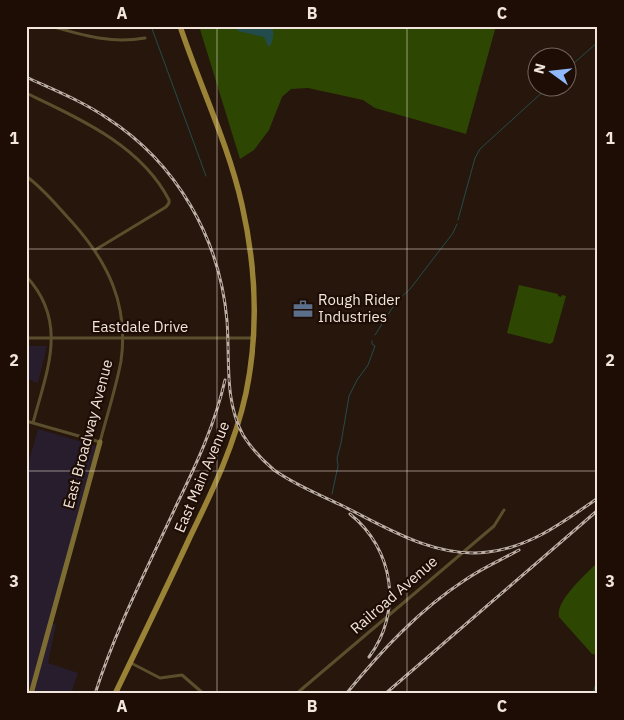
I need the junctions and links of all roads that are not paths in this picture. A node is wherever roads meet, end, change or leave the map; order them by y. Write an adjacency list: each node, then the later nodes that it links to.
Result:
1 (50, 26): 3 (street)
2 (180, 26): 11 (main road, East Main Avenue)
3 (144, 38)
4 (26, 94): 6 (street)
5 (26, 176): 6 (street, East Broadway Avenue)
6 (96, 250): 10 (street, East Broadway Avenue)
7 (26, 276): 9 (street)
8 (26, 338): 9 (street, Eastdale Drive)
9 (52, 338): 10 (street, Eastdale Drive); 13 (street)
10 (122, 338): 11 (street, Eastdale Drive); 14 (street, East Broadway Avenue)
11 (254, 338): 16 (main road, East Main Avenue)
12 (26, 421): 13 (street)
13 (33, 423): 14 (street)
14 (100, 442): 17 (street, East Broadway Avenue)
15 (504, 510): 20 (street, Railroad Avenue)
16 (130, 662): 18 (main road, East Main Avenue); 19 (street)
17 (31, 694)
18 (115, 694)
19 (204, 694)
20 (296, 694)

